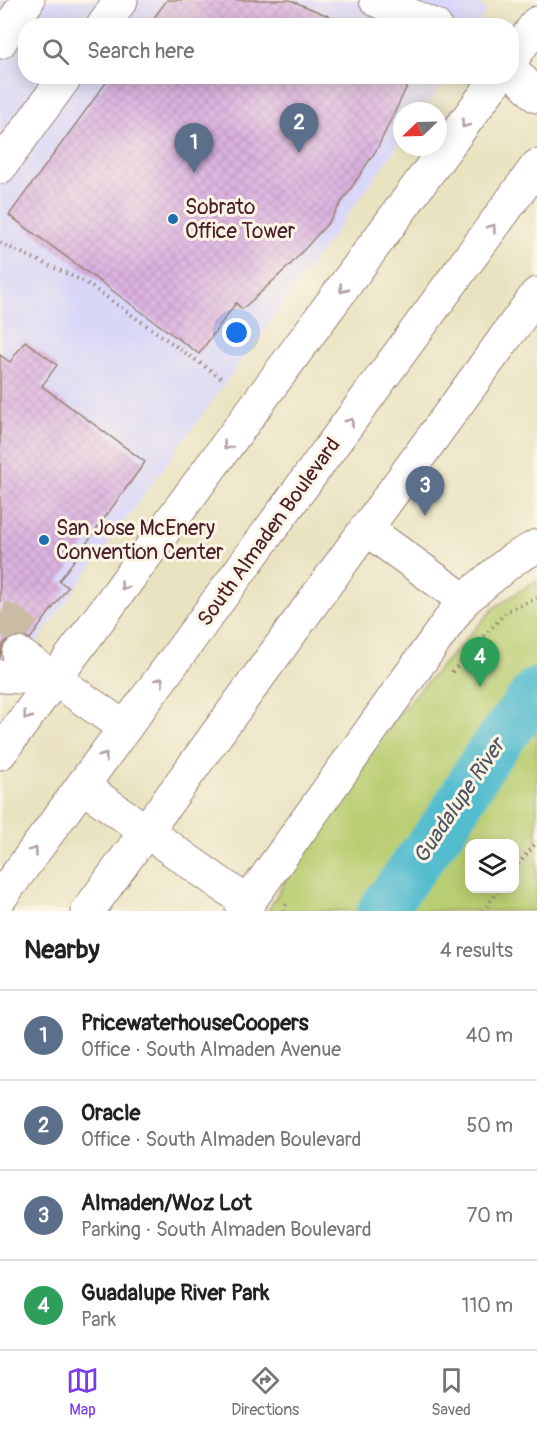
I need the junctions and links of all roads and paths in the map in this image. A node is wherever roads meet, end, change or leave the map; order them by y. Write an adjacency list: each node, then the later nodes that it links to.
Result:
1 (28, 0): 7 (main road)
2 (121, 0): 4 (main road)
3 (388, 2): 5 (main road)
4 (108, 18)
5 (419, 18)
6 (537, 23): 8 (main road)
7 (0, 42)
8 (519, 49)
9 (519, 71): 10 (main road)
10 (537, 75)
11 (519, 77): 14 (main road)
12 (60, 84): 15 (main road)
13 (493, 84): 24 (main road, one-way to 24)
14 (537, 96)
15 (1, 164)
16 (537, 166): 25 (main road, South Almaden Boulevard, one-way to 16)
17 (0, 243): 19 (path)
18 (537, 294): 20 (main road)
19 (224, 380)
20 (366, 529): 22 (main road); 28 (main road)
21 (537, 546): 22 (main road)
22 (464, 600): 33 (main road)
23 (18, 655): 24 (main road)
24 (55, 679): 25 (main road); 26 (main road, one-way to 26)
25 (125, 728): 27 (main road, South Almaden Boulevard, one-way to 25)
26 (0, 753)
27 (82, 786): 28 (main road); 32 (main road, South Almaden Boulevard, one-way to 27)
28 (145, 832): 33 (main road); 34 (main road)
29 (537, 842): 30 (path)
30 (519, 863)
31 (496, 893): 35 (path)
32 (0, 898)
33 (245, 907)
34 (88, 911)
35 (483, 911)

